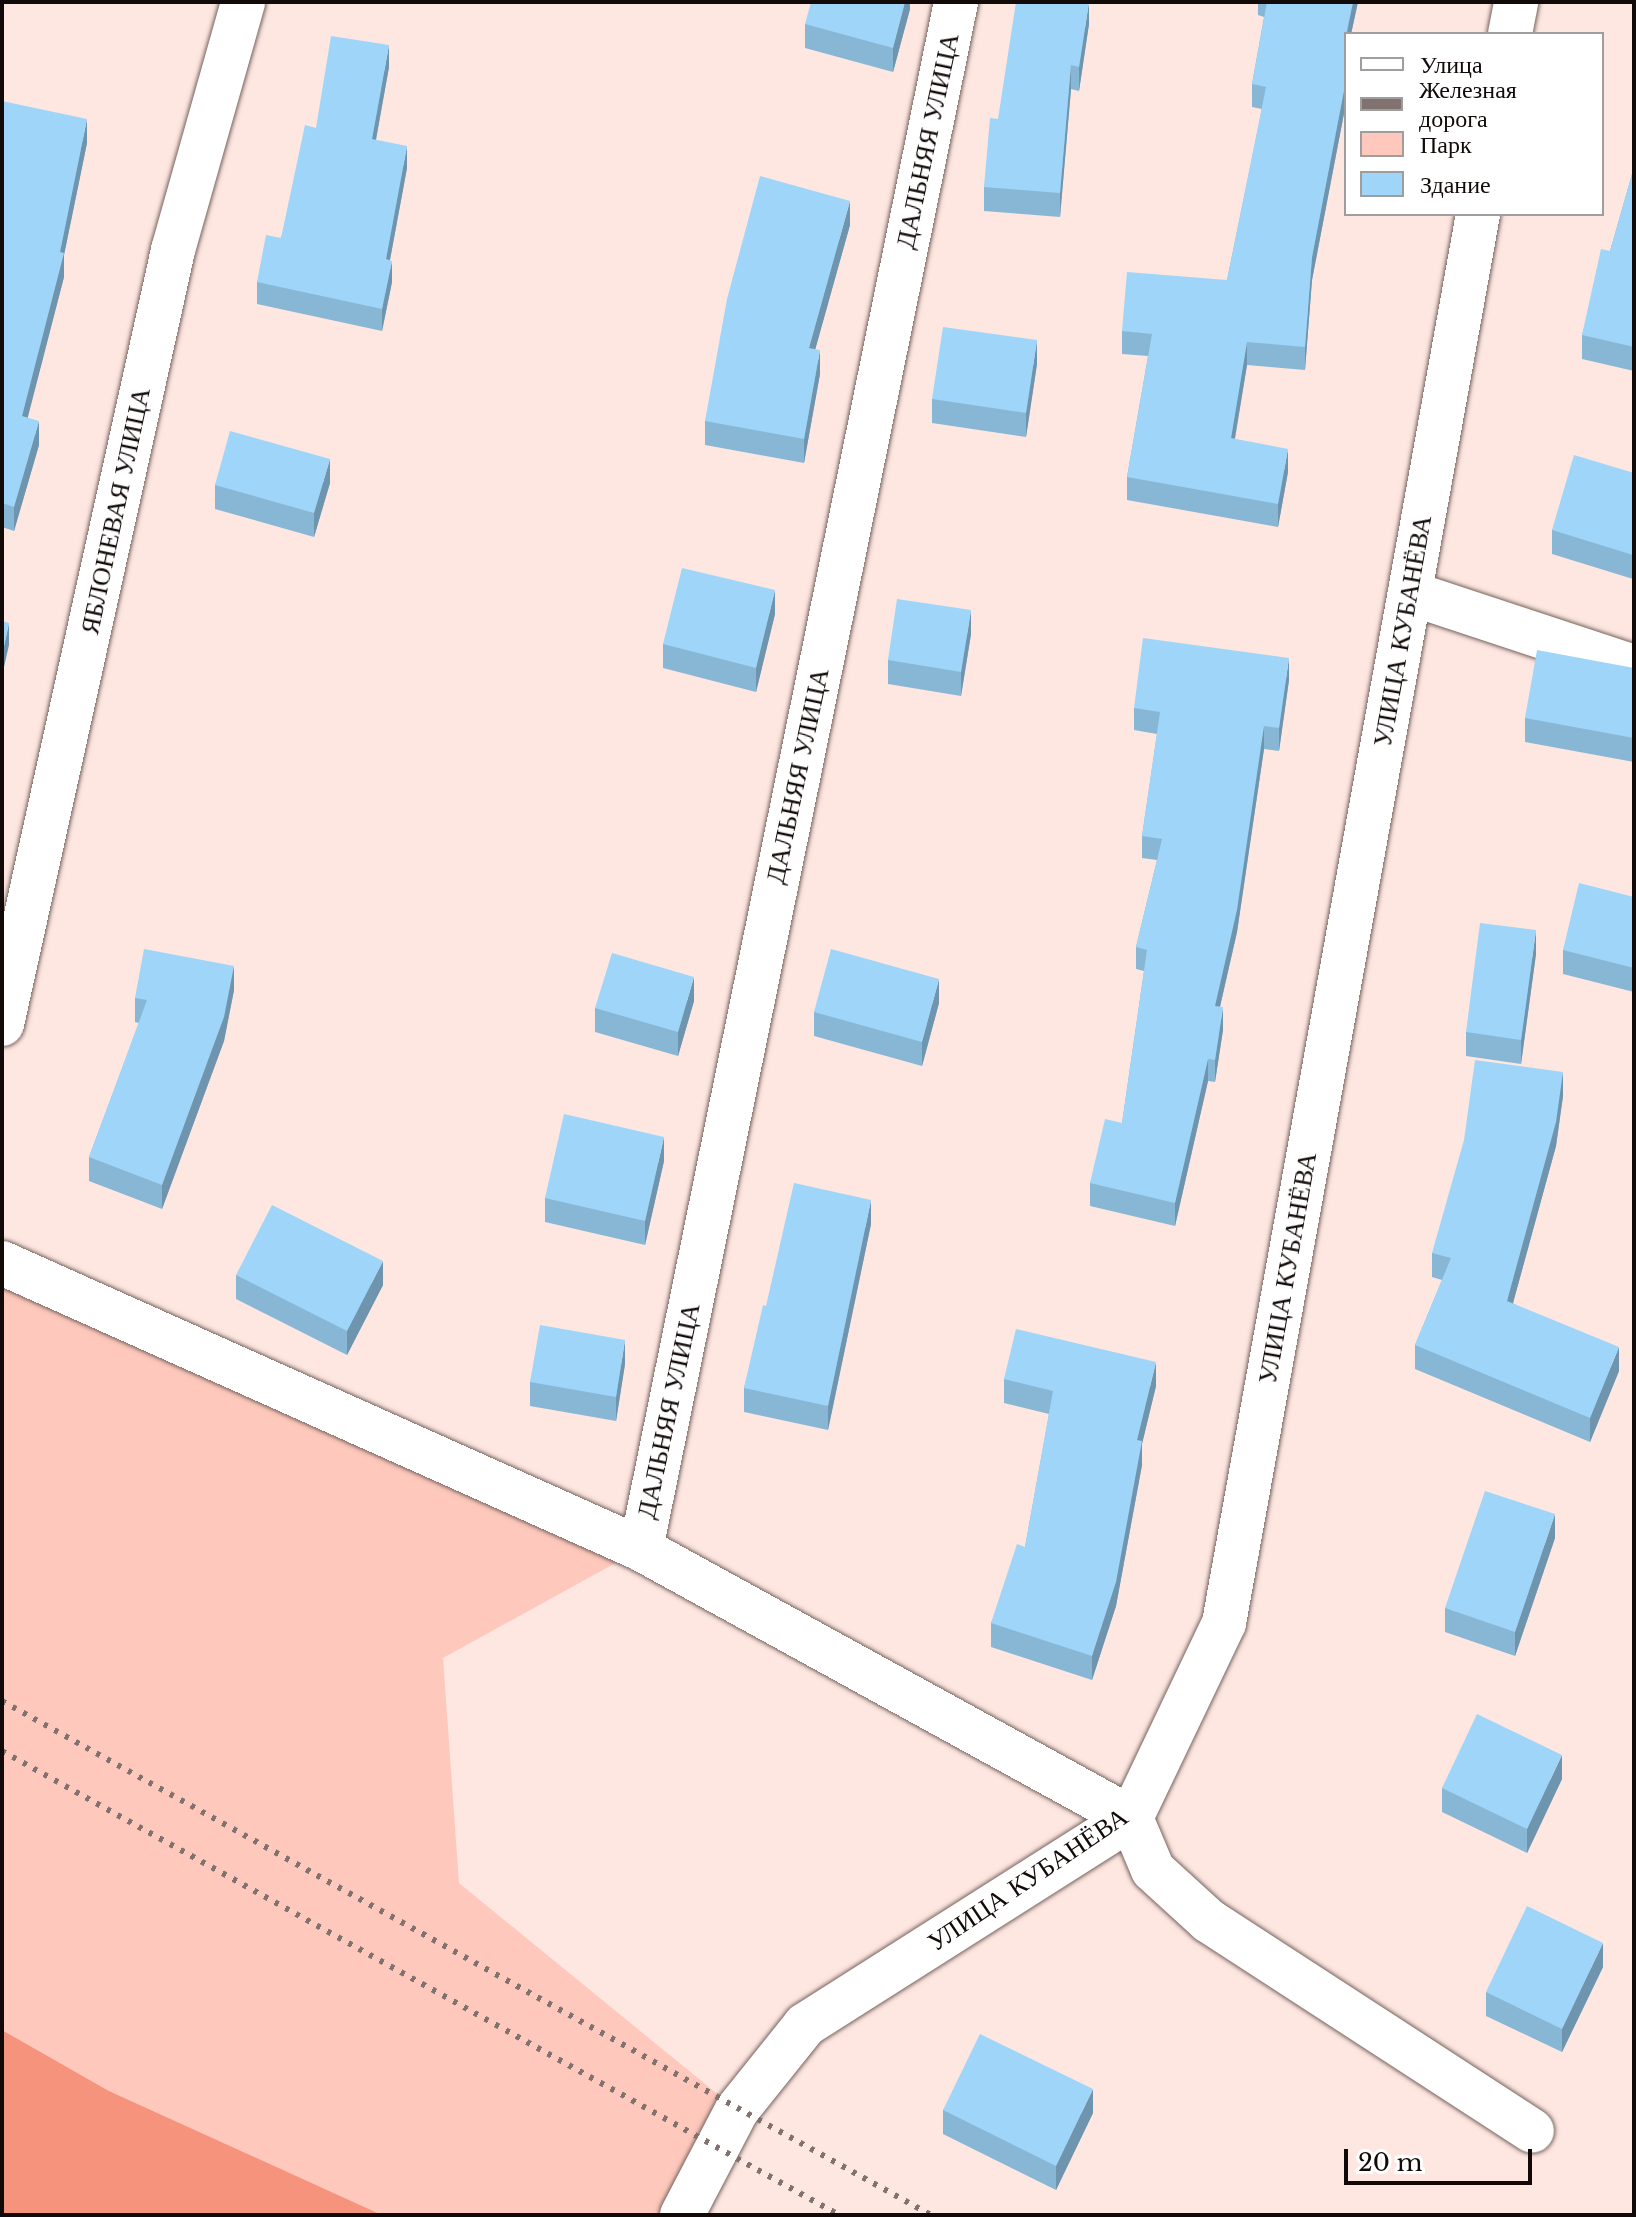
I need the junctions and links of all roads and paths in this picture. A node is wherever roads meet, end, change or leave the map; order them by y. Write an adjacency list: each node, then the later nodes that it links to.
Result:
1 (243, 2): 8 (street, ЯБЛОНЕВАЯ УЛИЦА)
2 (956, 2): 10 (street, ДАЛЬНЯЯ УЛИЦА)
3 (1516, 2): 4 (street)
4 (1510, 32)
5 (1478, 216): 6 (street, УЛИЦА КУБАНЁВА)
6 (1410, 593): 7 (street); 11 (street, УЛИЦА КУБАНЁВА)
7 (1634, 667)
8 (2, 1024)
9 (2, 1263): 10 (street)
10 (641, 1549): 11 (street)
11 (1131, 1818): 12 (street); 13 (street, УЛИЦА КУБАНЁВА)
12 (1532, 2131)
13 (682, 2215)

